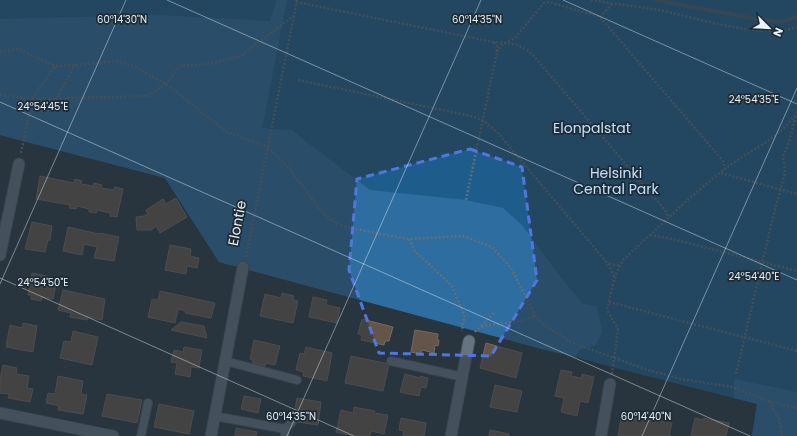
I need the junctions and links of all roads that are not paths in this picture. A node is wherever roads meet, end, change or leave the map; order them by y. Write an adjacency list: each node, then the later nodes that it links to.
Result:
1 (19, 164): 2 (street)
2 (0, 255)
3 (244, 267): 5 (street, Elontie)
4 (469, 340): 7 (street)
5 (225, 361): 8 (lane); 12 (street, Elontie)
6 (390, 361): 7 (lane)
7 (463, 377): 18 (street)
8 (297, 380)
9 (610, 384): 19 (street)
10 (148, 403): 16 (lane)
11 (0, 413): 15 (street)
12 (214, 416): 14 (lane); 17 (street, Elontie)
13 (292, 422): 14 (lane)
14 (285, 433)
15 (113, 436)
16 (140, 436)
17 (211, 436)
18 (451, 436)
19 (601, 436)

